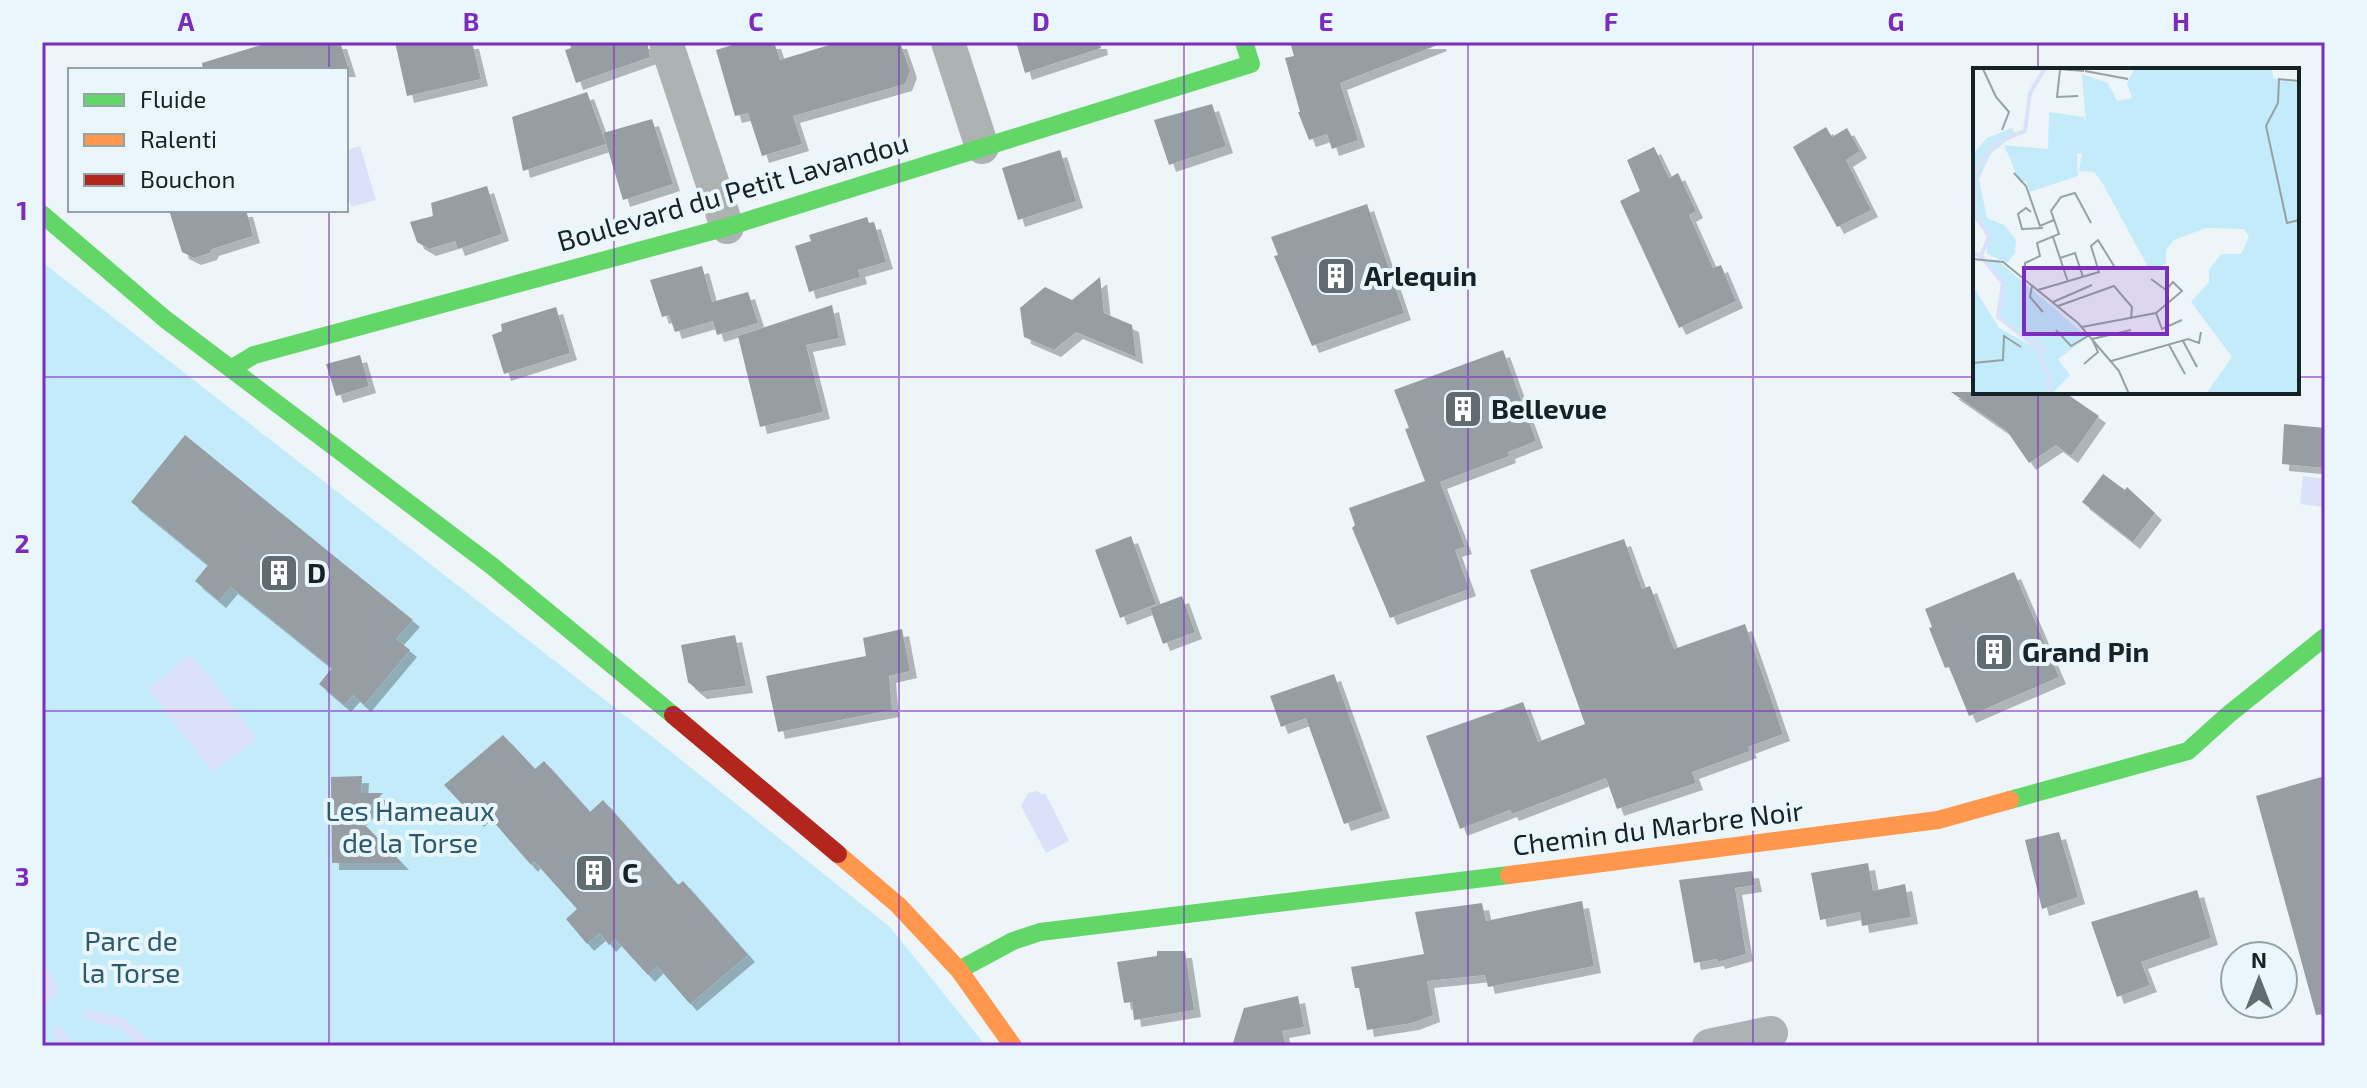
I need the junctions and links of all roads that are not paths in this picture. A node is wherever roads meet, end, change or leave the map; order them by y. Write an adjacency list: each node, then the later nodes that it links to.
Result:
1 (666, 42): 6 (street)
2 (948, 42): 4 (street)
3 (1244, 42): 4 (street, Boulevard du Petit Lavandou)
4 (982, 147): 6 (street, Boulevard du Petit Lavandou)
5 (42, 214): 7 (street)
6 (727, 227): 7 (street, Boulevard du Petit Lavandou)
7 (231, 369): 9 (street)
8 (2325, 637): 9 (street, Chemin du Marbre Noir)
9 (959, 970): 11 (street)
10 (1771, 1033): 12 (street)
11 (1012, 1042)
12 (1709, 1046)

